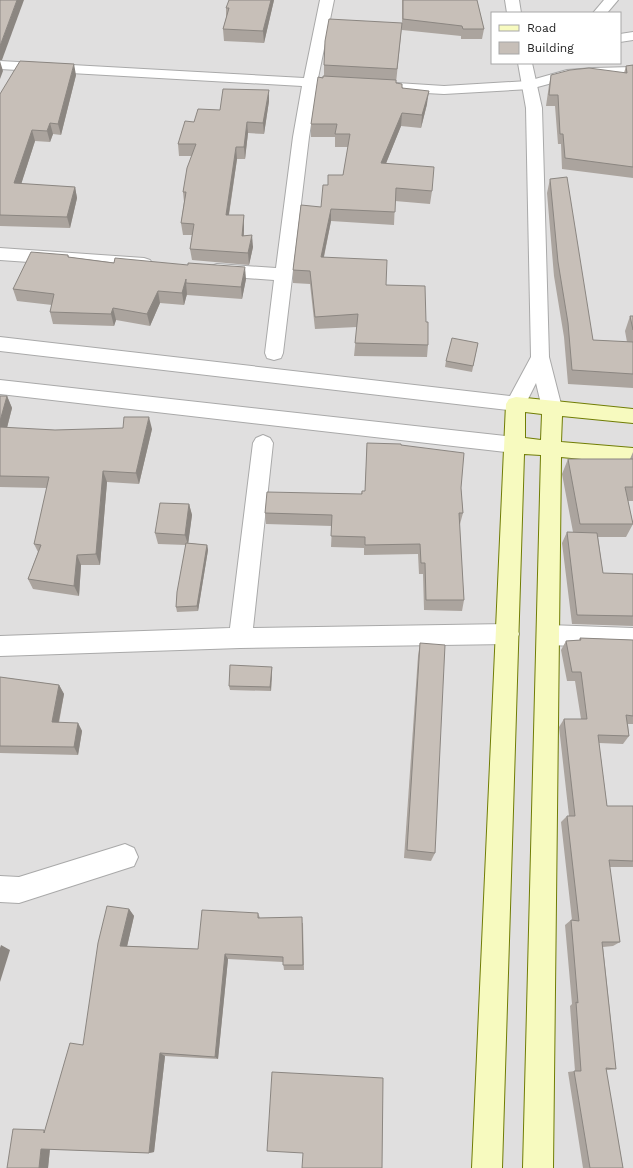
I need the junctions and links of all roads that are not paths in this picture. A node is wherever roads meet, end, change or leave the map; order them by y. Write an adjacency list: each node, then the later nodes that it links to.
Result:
1 (327, 0): 11 (street)
2 (512, 0): 4 (street)
3 (611, 0): 5 (street)
4 (514, 12)
5 (601, 12)
6 (633, 36): 7 (street)
7 (621, 38)
8 (525, 64): 12 (street)
9 (0, 65): 11 (street)
10 (633, 71): 12 (street)
11 (310, 82): 12 (street); 16 (street)
12 (530, 85): 19 (street)
13 (0, 254): 14 (street)
14 (157, 265)
15 (204, 269): 16 (street)
16 (283, 274): 18 (street)
17 (0, 344): 21 (street)
18 (274, 353)
19 (540, 357): 21 (street); 22 (street)
20 (0, 387): 25 (street)
21 (516, 404): 22 (main road); 25 (main road)
22 (552, 408): 23 (main road); 26 (main road)
23 (633, 416)
24 (263, 443): 30 (street)
25 (514, 445): 26 (main road); 28 (main road)
26 (551, 449): 27 (main road); 29 (main road)
27 (633, 456)
28 (508, 634): 30 (street); 35 (main road)
29 (548, 635): 31 (street); 36 (main road)
30 (240, 638): 32 (street)
31 (633, 638)
32 (0, 646)
33 (125, 857): 34 (street)
34 (0, 889)
35 (488, 1168)
36 (538, 1168)

